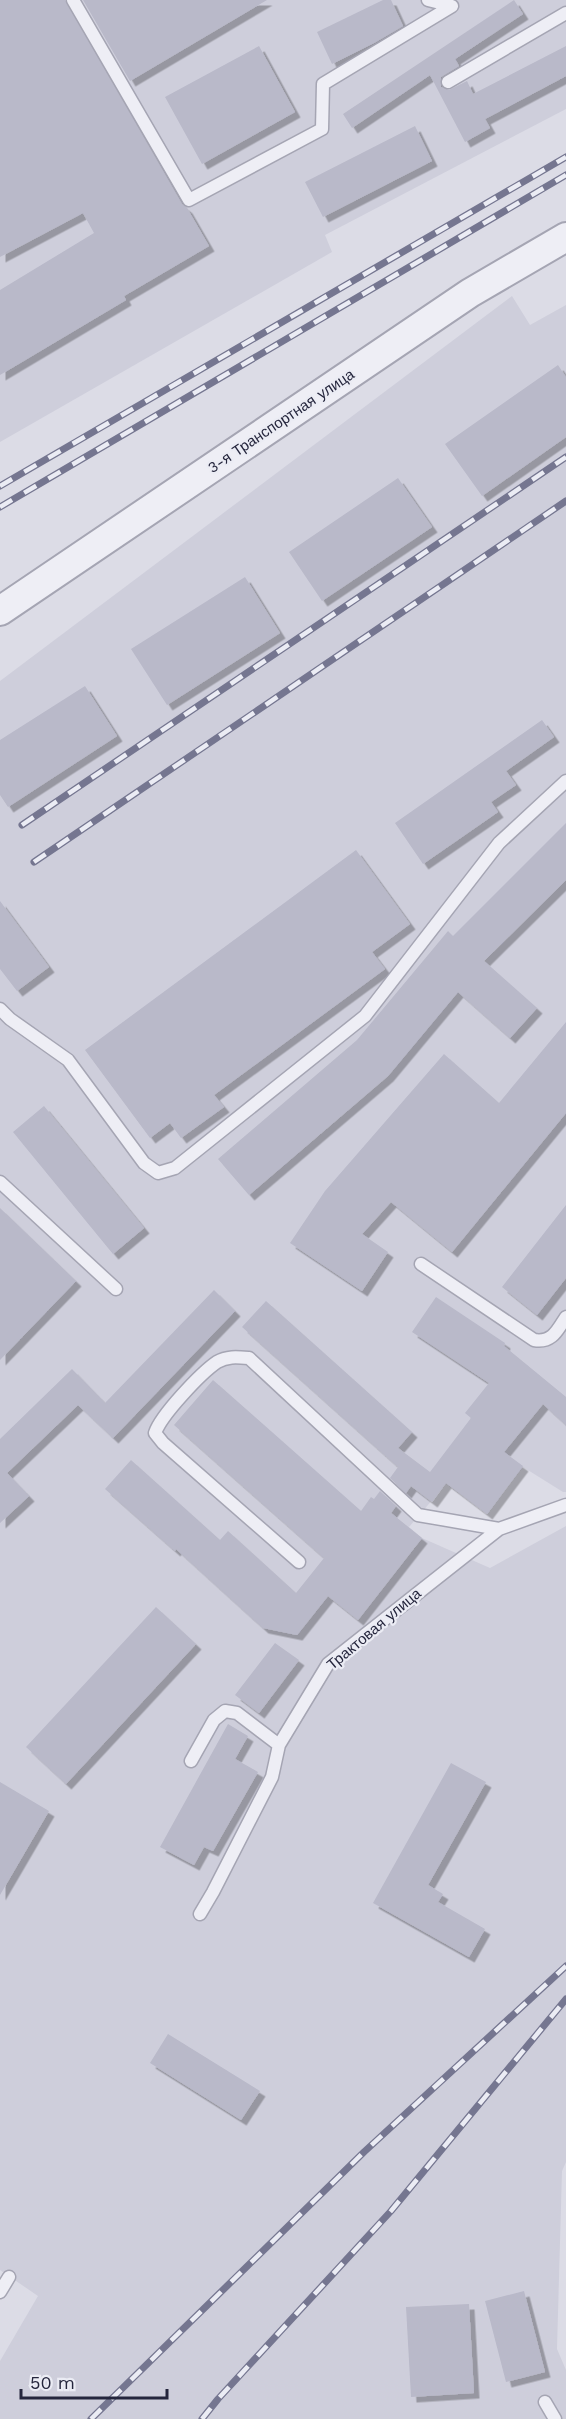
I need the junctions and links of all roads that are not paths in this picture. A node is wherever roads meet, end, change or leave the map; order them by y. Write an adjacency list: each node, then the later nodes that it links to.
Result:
1 (73, 0): 2 (lane)
2 (428, 0)
3 (566, 13): 4 (lane)
4 (448, 82)
5 (566, 237): 6 (street, 3-я Транспортная улица)
6 (0, 611)
7 (566, 781): 8 (lane)
8 (0, 1009)
9 (0, 1182): 11 (lane)
10 (421, 1264): 12 (lane)
11 (116, 1289)
12 (566, 1317)
13 (566, 1505): 14 (lane, Трактовая улица)
14 (499, 1529): 15 (lane); 16 (lane, Трактовая улица)
15 (299, 1562)
16 (279, 1745): 17 (lane); 18 (lane, Трактовая улица)
17 (191, 1761)
18 (200, 1914)
19 (9, 2277): 20 (lane)
20 (0, 2292)
21 (545, 2402): 22 (lane)
22 (555, 2419)

